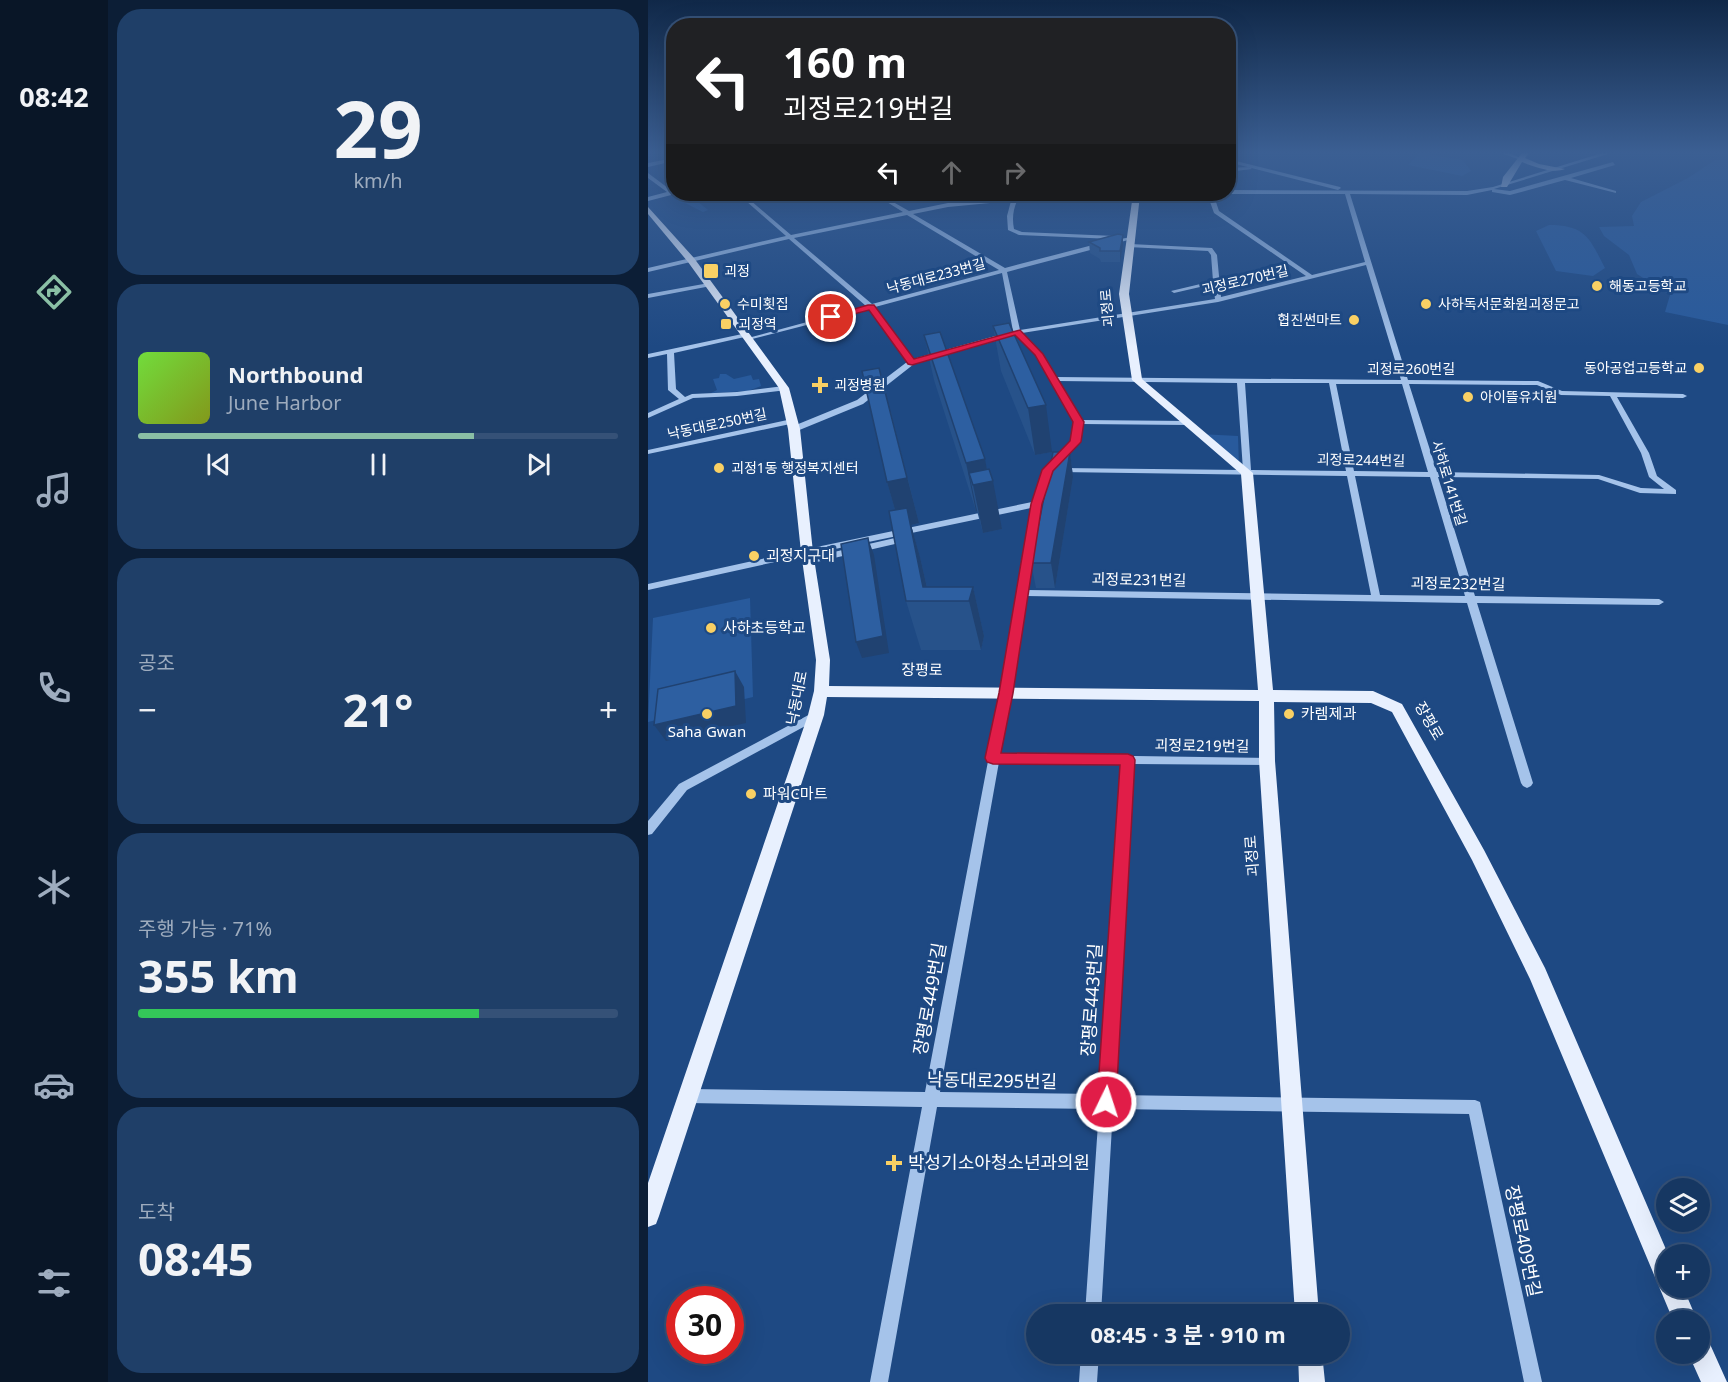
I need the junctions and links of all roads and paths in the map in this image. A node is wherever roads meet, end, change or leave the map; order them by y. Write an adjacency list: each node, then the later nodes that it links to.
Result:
1 (655, 217): 11 (main road, 낙동대로)
2 (769, 217): 9 (street)
3 (883, 217): 9 (street)
4 (917, 217): 14 (street)
5 (1011, 217): 10 (street)
6 (1133, 217): 10 (main road, 괴정로)
7 (1224, 217): 15 (street)
8 (1354, 217): 12 (street, 사하로141번길)
9 (793, 237): 11 (street); 21 (street)
10 (1130, 242): 14 (street, 낙동대로233번길); 16 (street); 22 (main road, 괴정로)
11 (691, 261): 13 (street); 17 (main road, 낙동대로)
12 (1367, 263): 15 (street, 괴정로270번길); 32 (street, 사하로141번길)
13 (648, 270)
14 (1004, 270): 21 (street, 낙동대로233번길); 23 (street)
15 (1311, 277): 20 (street, 괴정로270번길)
16 (1216, 282): 18 (street); 20 (street)
17 (709, 285): 19 (street); 24 (main road, 낙동대로)
18 (1174, 291)
19 (648, 296)
20 (1218, 300): 22 (street, 괴정로270번길)
21 (871, 307): 24 (street, 낙동대로233번길); 27 (street)
22 (1128, 315): 23 (street, 괴정로270번길); 29 (main road, 괴정로)
23 (1017, 332): 27 (street, 괴정로270번길); 28 (street)
24 (748, 337): 25 (street, 낙동대로233번길); 33 (main road, 낙동대로)
25 (670, 352): 26 (street, 낙동대로233번길); 36 (street)
26 (648, 356)
27 (912, 362): 40 (street, 낙동대로250번길)
28 (1053, 379): 29 (street); 38 (street)
29 (1137, 380): 30 (street, 괴정로260번길); 39 (main road)
30 (1241, 381): 31 (street, 괴정로260번길); 43 (street)
31 (1332, 382): 32 (street, 괴정로260번길); 44 (street)
32 (1404, 382): 34 (street, 괴정로260번길); 45 (street, 사하로141번길)
33 (784, 388): 36 (street); 40 (main road, 낙동대로)
34 (1612, 394): 35 (street, 괴정로260번길); 45 (street, 괴정로244번길)
35 (1683, 396)
36 (683, 399): 37 (street)
37 (648, 416)
38 (1078, 422): 39 (street); 42 (street)
39 (1187, 423): 43 (main road)
40 (793, 425): 41 (street, 낙동대로250번길); 47 (main road, 낙동대로)
41 (648, 452)
42 (1048, 470): 43 (street, 괴정로244번길); 46 (street, 장평로449번길)
43 (1247, 473): 44 (street, 괴정로244번길); 50 (main road, 괴정로)
44 (1351, 474): 45 (street, 괴정로244번길); 51 (street)
45 (1432, 475): 52 (street, 사하로141번길)
46 (1036, 507): 47 (street); 49 (street, 장평로449번길)
47 (808, 556): 48 (street); 54 (main road, 낙동대로)
48 (648, 587)
49 (1021, 593): 50 (street, 괴정로231번길); 55 (street, 장평로449번길)
50 (1256, 597): 51 (street, 괴정로232번길); 56 (main road, 괴정로)
51 (1376, 598): 52 (street, 괴정로232번길)
52 (1470, 600): 53 (street, 괴정로232번길); 61 (street, 사하로141번길)
53 (1659, 602)
54 (821, 691): 55 (main road, 장평로); 57 (main road, 낙동대로)
55 (1006, 693): 56 (main road, 장평로); 58 (street, 장평로449번길)
56 (1266, 696): 60 (main road, 괴정로); 69 (main road, 장평로)
57 (816, 715): 62 (street); 63 (main road, 낙동대로)
58 (993, 758): 59 (street, 괴정로219번길); 64 (street, 장평로449번길)
59 (1128, 760): 60 (street, 괴정로219번길); 65 (street, 장평로443번길)
60 (1268, 761): 66 (main road, 괴정로)
61 (1527, 783)
62 (648, 830)
63 (688, 1096): 64 (street, 낙동대로295번길); 68 (main road, 낙동대로)
64 (930, 1099): 65 (street, 낙동대로295번길); 75 (street, 장평로449번길)
65 (1106, 1102): 66 (street, 낙동대로295번길); 70 (street, 장평로443번길)
66 (1293, 1105): 67 (street, 낙동대로295번길); 71 (main road, 괴정로)
67 (1475, 1107): 78 (street, 장평로409번길)
68 (648, 1216)
69 (1656, 1254)
70 (1094, 1304)
71 (1306, 1304)
72 (1089, 1364): 76 (street)
73 (1311, 1364): 77 (main road)
74 (1706, 1364): 79 (main road)
75 (879, 1382)
76 (1088, 1382)
77 (1312, 1382)
78 (1533, 1382)
79 (1714, 1382)

